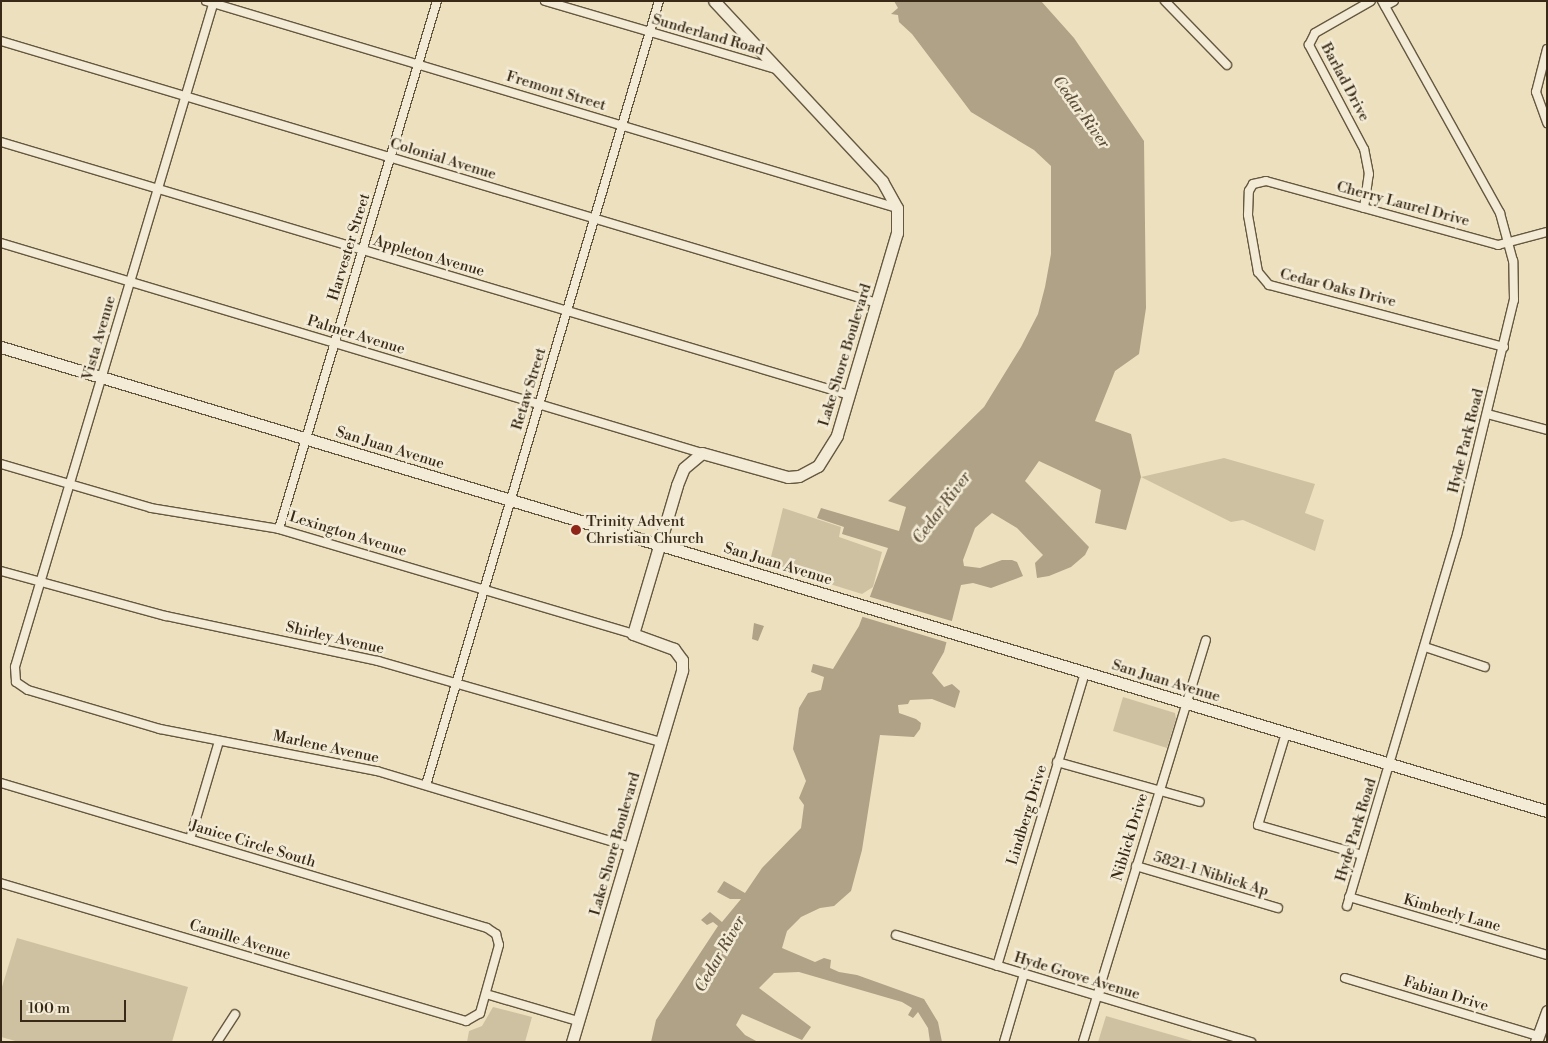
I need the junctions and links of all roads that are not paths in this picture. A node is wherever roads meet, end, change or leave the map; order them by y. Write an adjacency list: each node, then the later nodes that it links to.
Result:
1 (436, 1): 13 (street, Harvester Street)
2 (545, 1): 10 (street, Sunderland Road)
3 (659, 1): 10 (street, Retaw Street)
4 (714, 1): 15 (main road, Lake Shore Boulevard)
5 (1371, 1): 24 (street, Barlad Drive)
6 (1394, 1): 9 (street)
7 (211, 2): 13 (street, Fremont Street); 16 (street, Vista Avenue)
8 (1168, 2): 14 (street)
9 (1384, 4): 27 (street, Hyde Park Road)
10 (650, 32): 15 (street, Sunderland Road); 18 (street, Retaw Street)
11 (1, 41): 16 (street, Colonial Avenue)
12 (1547, 49): 17 (street)
13 (418, 65): 18 (street, Fremont Street); 20 (street, Harvester Street)
14 (1227, 65)
15 (778, 69): 23 (main road, Lake Shore Boulevard)
16 (186, 96): 20 (street, Colonial Avenue); 22 (street, Vista Avenue)
17 (1547, 123)
18 (622, 126): 23 (street, Fremont Street); 25 (street, Retaw Street)
19 (1, 142): 22 (street, Appleton Avenue)
20 (390, 157): 25 (street, Colonial Avenue); 29 (street, Harvester Street)
21 (1253, 184): 24 (street, Cherry Laurel Drive); 35 (street, Cedar Oaks Drive)
22 (158, 189): 29 (street, Appleton Avenue); 30 (street, Vista Avenue)
23 (897, 208): 31 (main road, Lake Shore Boulevard)
24 (1364, 208): 27 (street, Cherry Laurel Drive)
25 (594, 218): 31 (street, Colonial Avenue); 32 (street, Retaw Street)
26 (1547, 232): 27 (street, Cherry Laurel Drive)
27 (1510, 242): 35 (street, Hyde Park Road)
28 (1, 243): 30 (street, Palmer Avenue)
29 (362, 250): 32 (street, Appleton Avenue); 33 (street, Harvester Street)
30 (130, 282): 33 (street, Palmer Avenue); 36 (street, Vista Avenue)
31 (877, 303): 37 (main road, Lake Shore Boulevard)
32 (567, 311): 37 (street, Appleton Avenue); 38 (street, Retaw Street)
33 (335, 343): 38 (street, Palmer Avenue); 41 (street, Harvester Street)
34 (1, 347): 36 (main road, San Juan Avenue)
35 (1504, 347): 39 (street, Hyde Park Road)
36 (101, 377): 41 (main road, San Juan Avenue); 44 (street, Vista Avenue)
37 (849, 395): 42 (main road, Lake Shore Boulevard)
38 (539, 404): 42 (street, Palmer Avenue); 45 (street, Retaw Street)
39 (1487, 414): 40 (street); 53 (street, Hyde Park Road)
40 (1547, 430)
41 (306, 438): 45 (main road, San Juan Avenue); 46 (street, Harvester Street)
42 (702, 453): 47 (main road)
43 (1, 464): 44 (street, Lexington Avenue)
44 (69, 485): 46 (street, Lexington Avenue); 49 (street, Vista Avenue)
45 (511, 500): 47 (main road, San Juan Avenue); 50 (street, Retaw Street)
46 (279, 529): 50 (street, Lexington Avenue)
47 (659, 544): 51 (main road); 56 (main road, San Juan Avenue)
48 (1, 571): 49 (street, Shirley Avenue)
49 (40, 583): 57 (street, Vista Avenue); 58 (street, Shirley Avenue)
50 (484, 591): 51 (street, Lexington Avenue); 58 (street, Retaw Street)
51 (633, 634): 54 (main road, Lexington Avenue)
52 (1206, 640): 59 (street, Niblick Drive)
53 (1425, 648): 55 (street); 64 (street, Hyde Park Road)
54 (680, 655): 62 (main road, Lake Shore Boulevard)
55 (1485, 667)
56 (1085, 672): 59 (main road, San Juan Avenue); 63 (street, Lindberg Drive)
57 (16, 682): 61 (street, Marlene Avenue)
58 (457, 683): 62 (street, Shirley Avenue); 66 (street, Retaw Street)
59 (1186, 702): 60 (main road, San Juan Avenue); 67 (street, Niblick Drive)
60 (1286, 732): 64 (main road, San Juan Avenue); 72 (street)
61 (219, 741): 66 (street, Marlene Avenue); 70 (street)
62 (661, 742): 71 (main road, Lake Shore Boulevard)
63 (1057, 762): 67 (street); 80 (street, Lindberg Drive)
64 (1391, 764): 69 (main road, San Juan Avenue); 72 (street, Hyde Park Road)
65 (1, 783): 70 (street, Janice Circle South)
66 (426, 785): 71 (street, Marlene Avenue)
67 (1158, 792): 68 (street); 73 (street, Niblick Drive)
68 (1200, 802)
69 (1547, 810)
70 (190, 839): 83 (street, Janice Circle South)
71 (630, 847): 87 (main road, Lake Shore Boulevard)
72 (1362, 855): 75 (street, Hyde Park Road)
73 (1136, 866): 77 (street, 5821-1 Niblick Ap); 84 (street, Niblick Drive)
74 (1, 883): 83 (street, Camille Avenue)
75 (1349, 897): 76 (street, Hyde Park Road); 79 (street, Kimberly Lane)
76 (1347, 906)
77 (1278, 908)
78 (896, 935): 80 (street, Hyde Grove Avenue)
79 (1547, 955)
80 (997, 966): 81 (street, Hyde Grove Avenue)
81 (1024, 974): 84 (street, Hyde Grove Avenue); 91 (street)
82 (1345, 978): 88 (street, Fabian Drive)
83 (486, 994): 87 (street)
84 (1097, 996): 92 (street, Niblick Drive); 93 (street, Hyde Grove Avenue)
85 (1547, 1011): 88 (main road)
86 (235, 1014): 89 (street)
87 (578, 1021): 90 (main road, Lake Shore Boulevard)
88 (1537, 1039)
89 (217, 1042)
90 (572, 1042)
91 (1004, 1042)
92 (1083, 1042)
93 (1251, 1042)

